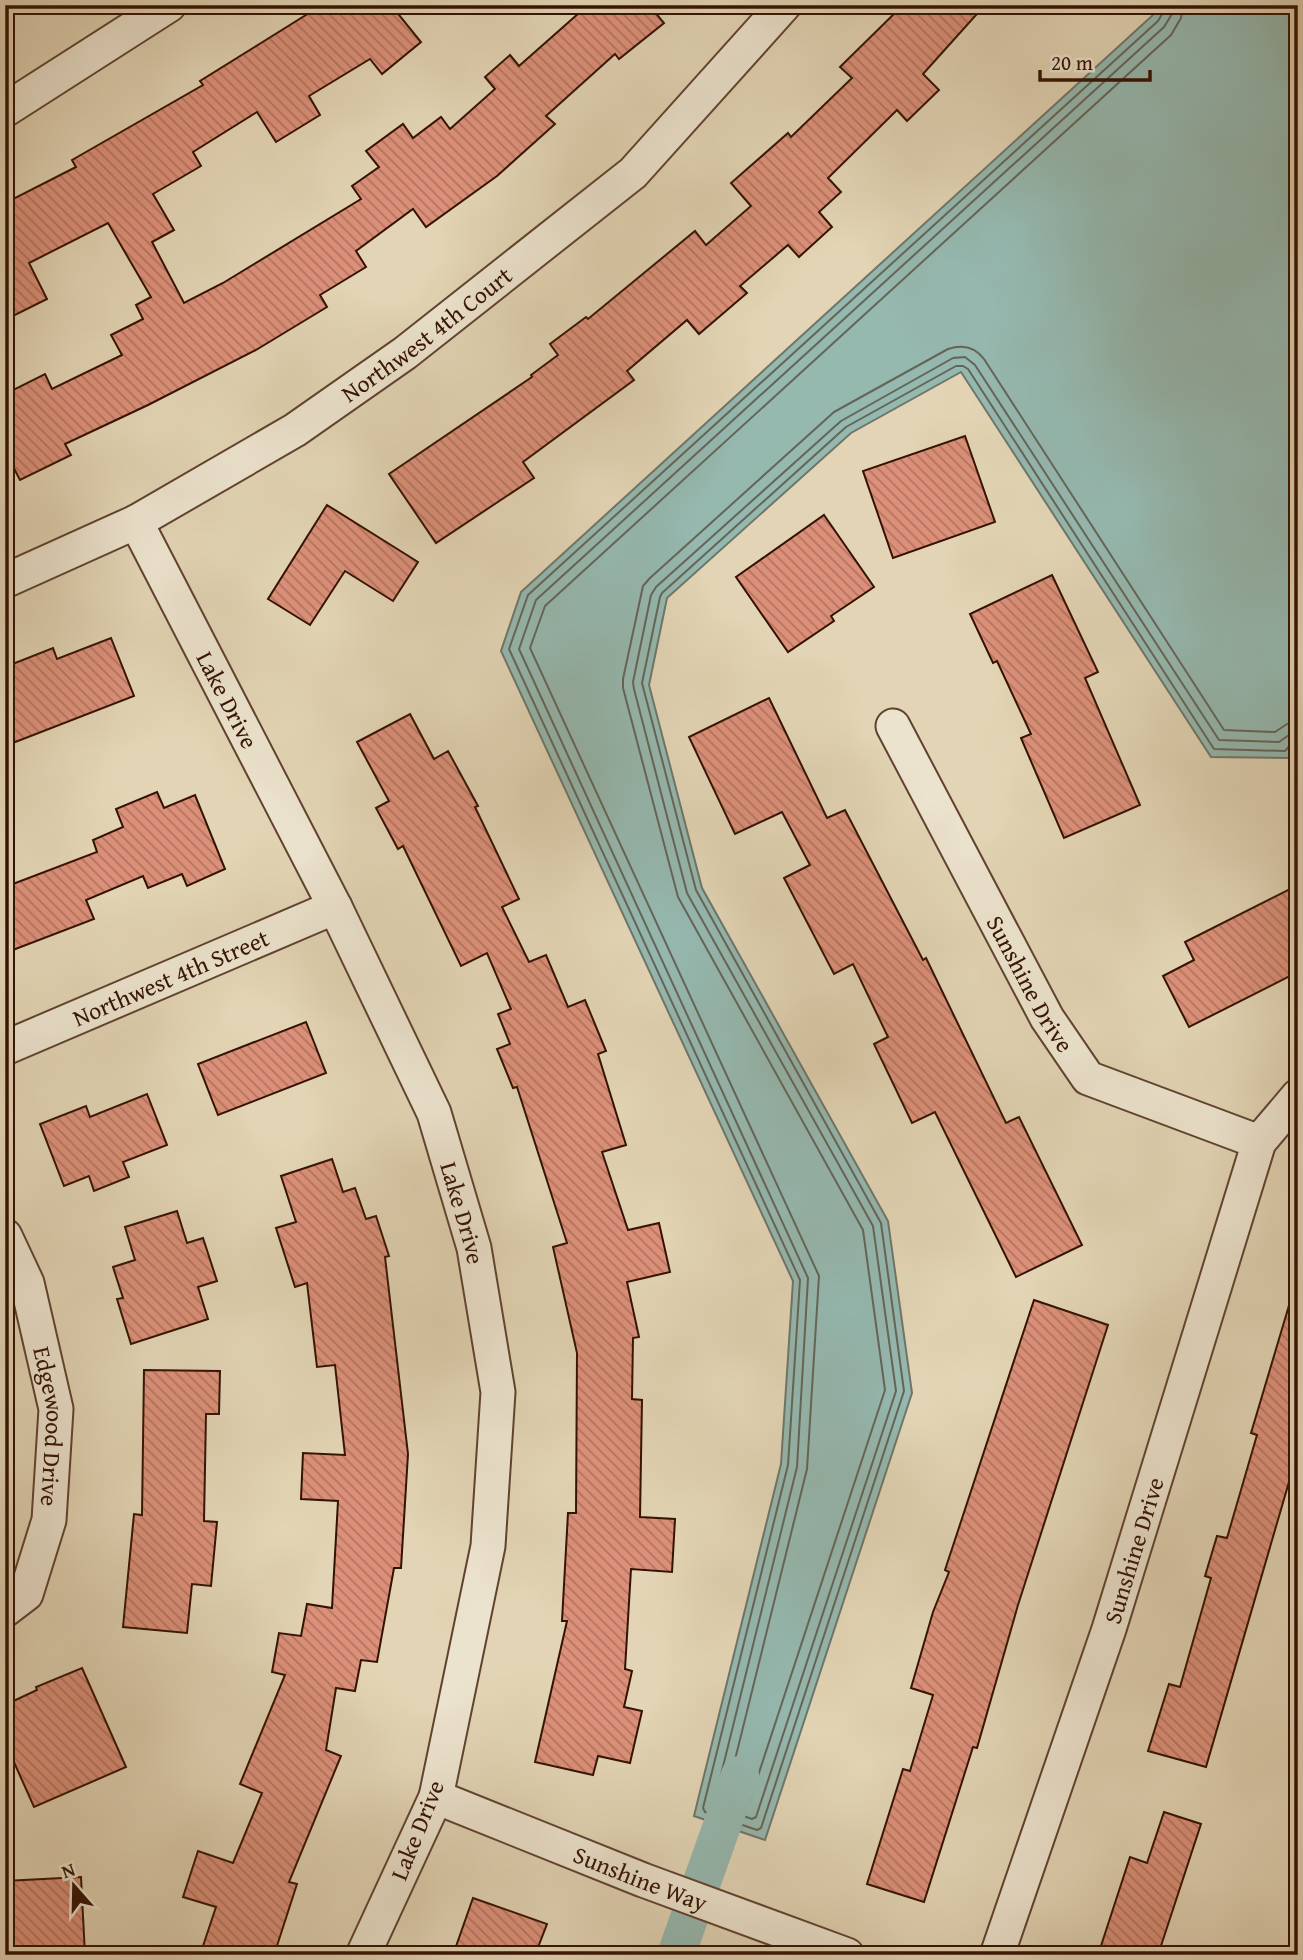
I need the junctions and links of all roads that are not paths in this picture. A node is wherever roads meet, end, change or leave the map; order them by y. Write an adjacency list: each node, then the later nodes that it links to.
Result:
1 (169, 5): 3 (street)
2 (784, 5): 4 (street, Northwest 4th Court)
3 (5, 110)
4 (136, 522): 5 (street, Northwest 4th Court); 7 (street, Lake Drive)
5 (5, 581)
6 (893, 726): 10 (street, Sunshine Drive)
7 (335, 907): 8 (street, Northwest 4th Street); 13 (street, Lake Drive)
8 (5, 1048)
9 (1298, 1096): 10 (street, Sunshine Drive)
10 (1259, 1142): 16 (street, Sunshine Drive)
11 (5, 1236): 12 (street, Edgewood Drive)
12 (5, 1609)
13 (436, 1797): 14 (street, Lake Drive); 15 (street, Sunshine Way)
14 (363, 1955)
15 (847, 1955)
16 (997, 1955)

